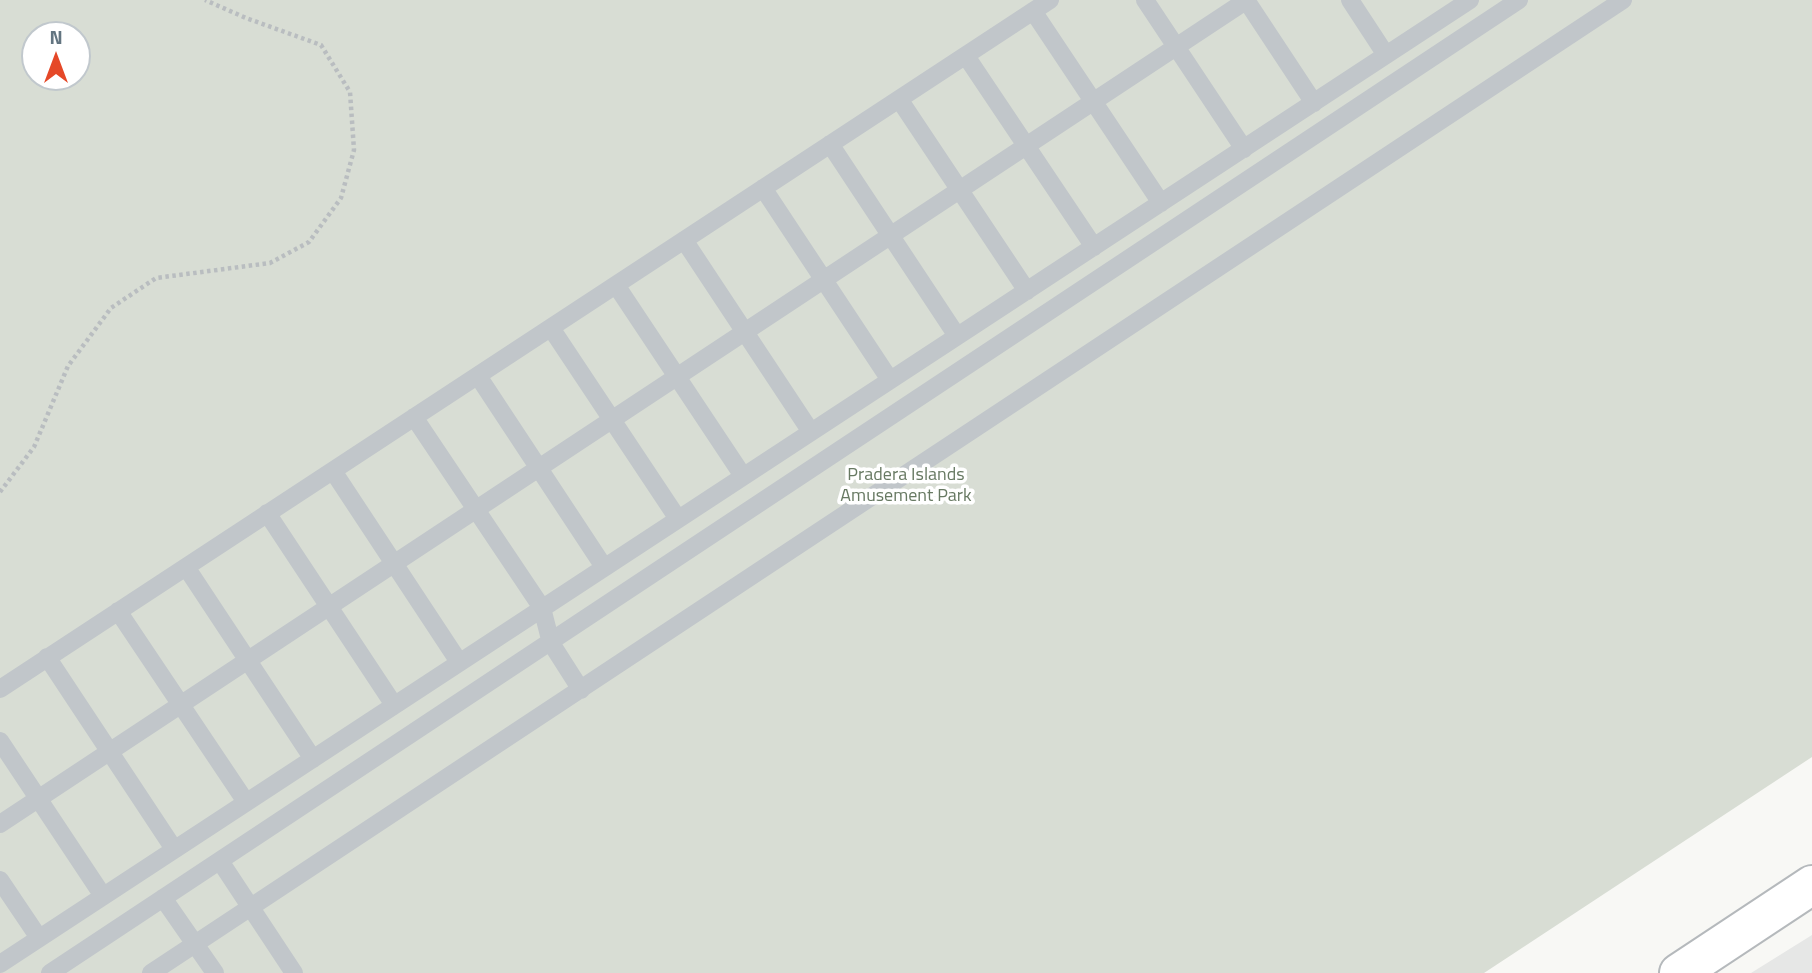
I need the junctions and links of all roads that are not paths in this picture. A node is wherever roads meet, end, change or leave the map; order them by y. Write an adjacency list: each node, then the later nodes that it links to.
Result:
1 (1051, 0): 9 (lane)
2 (1145, 0): 10 (lane)
3 (1247, 0): 10 (lane); 15 (lane)
4 (1350, 0): 12 (lane)
5 (1471, 0): 8 (lane)
6 (1519, 0): 49 (lane)
7 (1623, 0): 54 (lane)
8 (1445, 7): 12 (lane)
9 (1033, 11): 11 (lane); 14 (lane)
10 (1176, 47): 14 (lane); 18 (lane)
11 (966, 55): 13 (lane); 17 (lane)
12 (1386, 55): 15 (lane)
13 (899, 99): 16 (lane); 20 (lane)
14 (1094, 102): 17 (lane); 21 (lane)
15 (1314, 103): 18 (lane)
16 (830, 144): 19 (lane); 22 (lane)
17 (1027, 146): 20 (lane); 24 (lane)
18 (1244, 149): 21 (lane)
19 (763, 188): 23 (lane); 25 (lane)
20 (960, 190): 22 (lane); 27 (lane)
21 (1161, 203): 24 (lane)
22 (891, 236): 25 (lane); 30 (lane)
23 (684, 240): 26 (lane); 29 (lane)
24 (1094, 247): 27 (lane)
25 (824, 280): 29 (lane); 33 (lane)
26 (616, 285): 28 (lane); 32 (lane)
27 (1027, 291): 30 (lane)
28 (551, 328): 31 (lane); 35 (lane)
29 (745, 332): 32 (lane); 36 (lane)
30 (957, 336): 33 (lane)
31 (478, 376): 34 (lane); 37 (lane)
32 (677, 377): 35 (lane); 39 (lane)
33 (890, 380): 36 (lane)
34 (414, 417): 38 (lane); 40 (lane)
35 (612, 420): 37 (lane); 42 (lane)
36 (811, 432): 39 (lane)
37 (538, 468): 40 (lane); 45 (lane)
38 (332, 471): 41 (lane); 43 (lane)
39 (743, 476): 42 (lane)
40 (476, 509): 43 (lane); 47 (lane)
41 (267, 513): 44 (lane); 46 (lane)
42 (678, 519): 45 (lane)
43 (394, 563): 46 (lane); 52 (lane)
44 (186, 567): 48 (lane); 51 (lane)
45 (604, 567): 47 (lane)
46 (329, 607): 51 (lane); 56 (lane)
47 (542, 608): 49 (lane); 52 (lane)
48 (118, 611): 50 (lane); 55 (lane)
49 (551, 643): 54 (lane); 64 (lane)
50 (47, 657): 53 (lane); 58 (lane)
51 (248, 660): 55 (lane); 59 (lane)
52 (459, 662): 56 (lane)
53 (0, 689)
54 (581, 690): 69 (lane)
55 (181, 705): 58 (lane); 61 (lane)
56 (394, 705): 59 (lane)
57 (0, 741): 60 (lane)
58 (110, 752): 60 (lane); 63 (lane)
59 (313, 758): 61 (lane)
60 (38, 799): 62 (lane); 67 (lane)
61 (246, 802): 63 (lane)
62 (0, 824)
63 (174, 849): 67 (lane)
64 (220, 861): 68 (lane); 69 (lane)
65 (0, 880): 70 (lane)
66 (1812, 885): 77 (highway)
67 (103, 896): 70 (lane)
68 (163, 898): 71 (lane); 73 (lane)
69 (250, 907): 71 (lane); 76 (lane)
70 (39, 938): 72 (lane)
71 (195, 944): 74 (lane); 75 (lane)
72 (0, 964)
73 (50, 973)
74 (151, 973)
75 (215, 973)
76 (294, 973)
77 (1679, 973)

